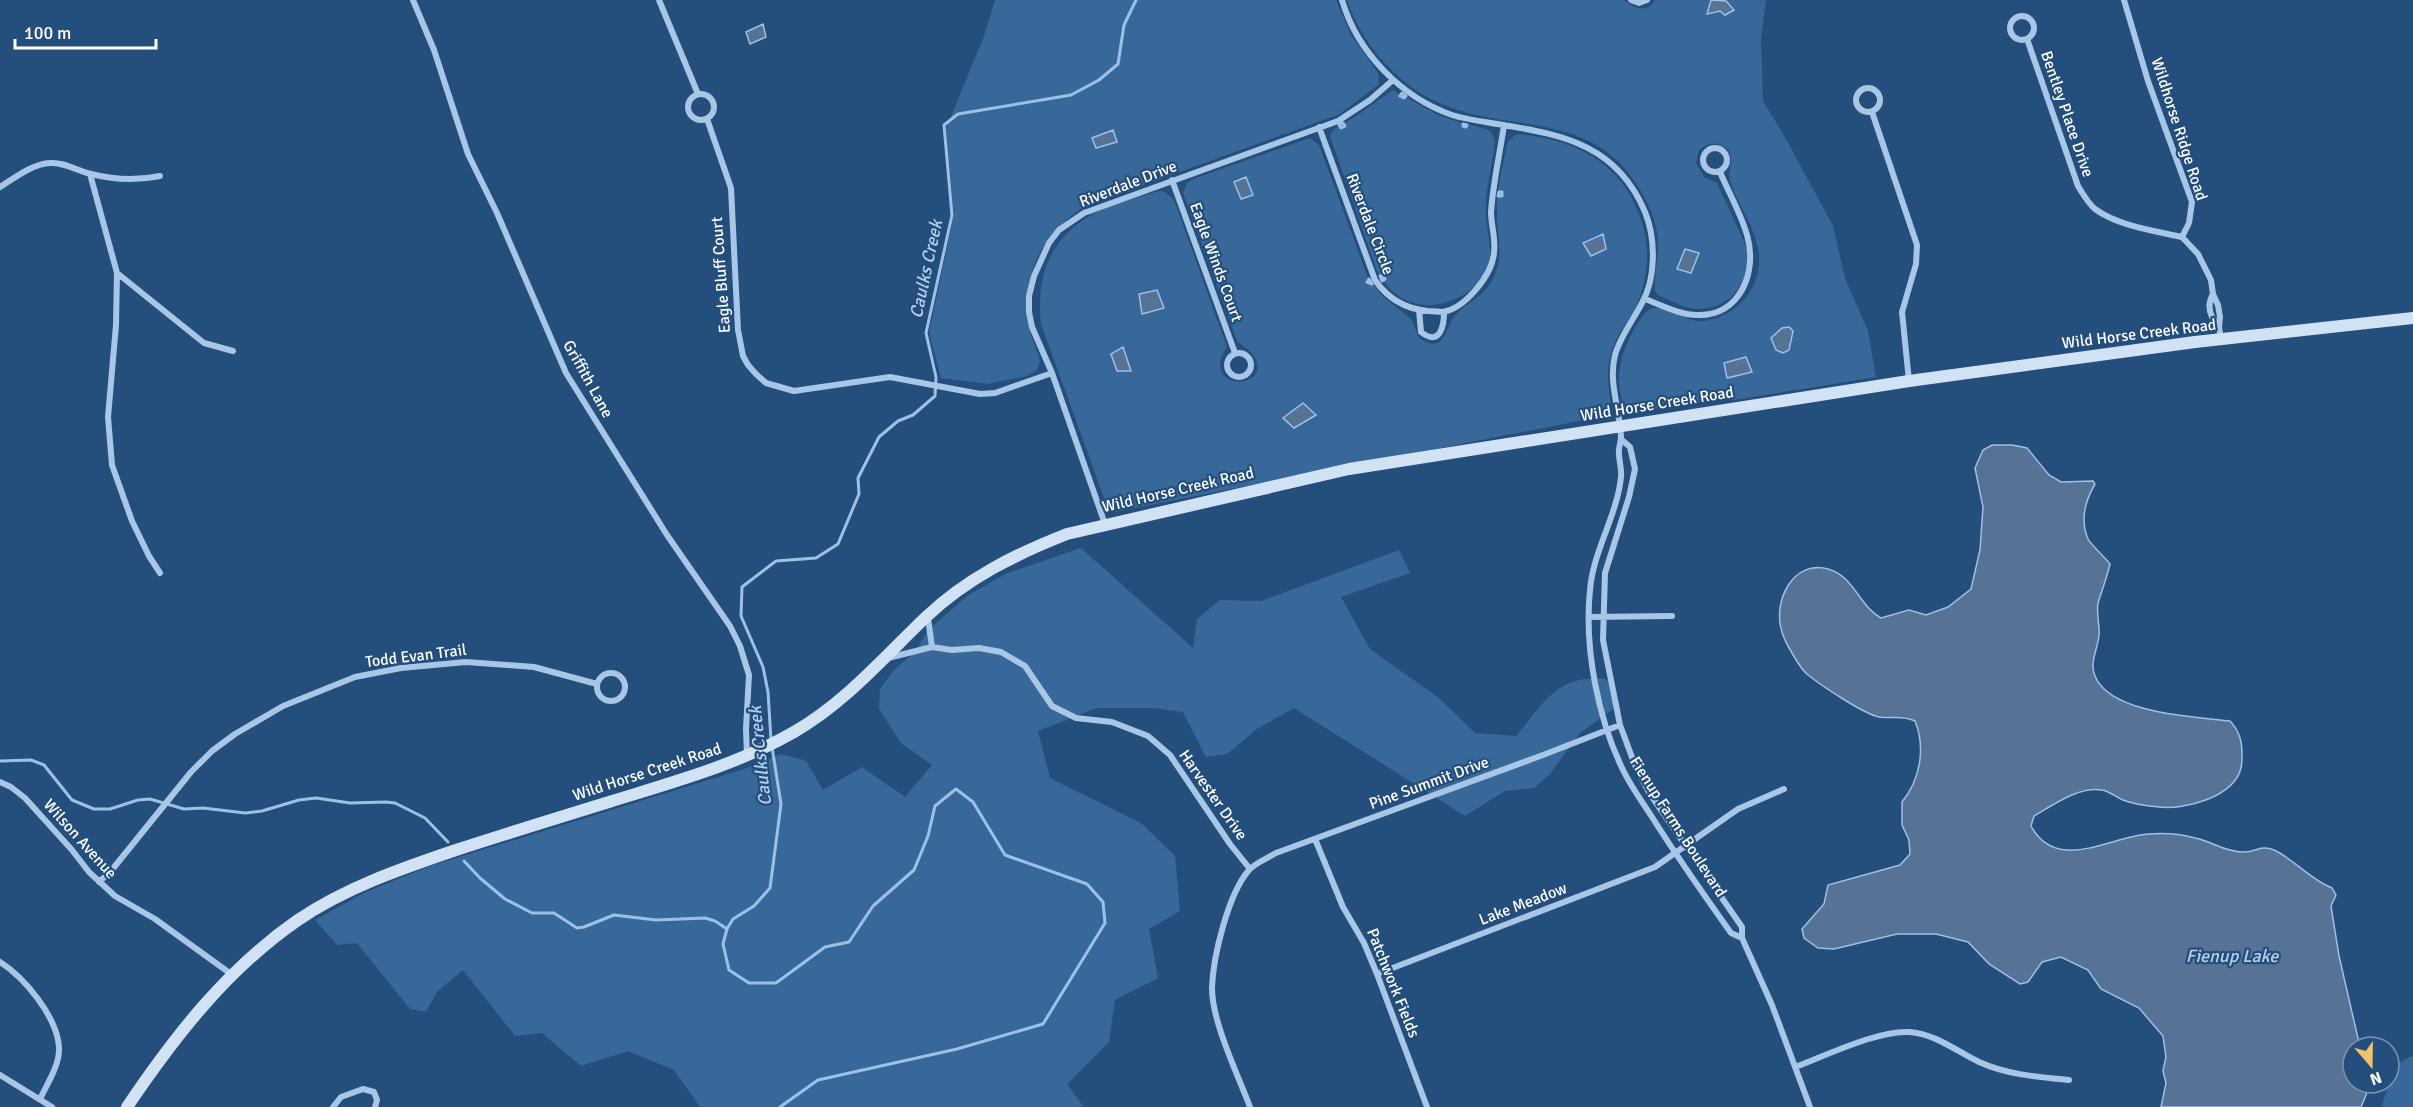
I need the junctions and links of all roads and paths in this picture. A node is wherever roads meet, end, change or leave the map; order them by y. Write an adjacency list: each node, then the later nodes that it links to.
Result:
1 (413, 0): 43 (street, Griffith Lane)
2 (659, 0): 9 (street, Eagle Bluff Court)
3 (1342, 0): 8 (street, Fienup Farms Boulevard)
4 (1631, 0): 5 (street)
5 (1647, 0)
6 (2124, 0): 19 (street, Wildhorse Ridge Road)
7 (2027, 39): 7 (street, Bentley Place Drive); 19 (street, Bentley Place Drive)
8 (1393, 80): 12 (street, Fienup Farms Boulevard); 13 (street, Riverdale Drive)
9 (698, 94): 11 (street, Eagle Bluff Court); 11 (street, Eagle Bluff Court)
10 (1872, 111): 10 (street); 29 (street)
11 (707, 119): 28 (street, Eagle Bluff Court)
12 (1504, 125): 21 (street, Fienup Farms Boulevard); 23 (street)
13 (1319, 128): 17 (street, Riverdale Drive); 22 (street, Riverdale Circle)
14 (1720, 172): 14 (street); 21 (street)
15 (90, 174): 16 (street); 18 (street); 20 (street)
16 (160, 176)
17 (1172, 180): 27 (street, Eagle Winds Court); 28 (street, Riverdale Drive)
18 (0, 187)
19 (2182, 237): 25 (street)
20 (117, 273): 26 (street); 33 (street)
21 (1645, 299): 30 (street, Fienup Farms Boulevard)
22 (1419, 310): 23 (street, Riverdale Circle); 23 (street)
23 (1444, 312)
24 (2413, 318): 25 (main road, Wild Horse Creek Road)
25 (2221, 340): 29 (main road, Wild Horse Creek Road)
26 (233, 351)
27 (1235, 353): 27 (street, Eagle Winds Court)
28 (1052, 373): 32 (street, Riverdale Drive)
29 (1909, 381): 30 (main road, Wild Horse Creek Road)
30 (1619, 426): 31 (street, Fienup Farms Boulevard); 32 (main road, Wild Horse Creek Road)
31 (1622, 440): 35 (street, Fienup Farms Boulevard); 36 (street, Fienup Farms Boulevard)
32 (1105, 524): 34 (main road, Wild Horse Creek Road)
33 (160, 573)
34 (928, 615): 38 (street); 39 (main road, Wild Horse Creek Road)
35 (1589, 616): 36 (street); 42 (street, Fienup Farms Boulevard)
36 (1603, 616): 37 (street); 41 (street, Fienup Farms Boulevard)
37 (1672, 616)
38 (932, 647): 39 (street, Harvester Drive); 49 (street, Harvester Drive)
39 (883, 660): 43 (main road, Wild Horse Creek Road)
40 (597, 684): 40 (street, Todd Evan Trail); 50 (street, Todd Evan Trail)
41 (1620, 725): 42 (street, Pine Summit Drive); 47 (street, Fienup Farms Boulevard)
42 (1606, 730): 46 (street, Pine Summit Drive); 48 (street, Fienup Farms Boulevard)
43 (752, 754): 53 (main road, Wild Horse Creek Road)
44 (0, 782): 50 (street, Wilson Avenue)
45 (1784, 789): 47 (street, Lake Meadow)
46 (1315, 838): 49 (street, Pine Summit Drive); 54 (street, Patchwork Fields)
47 (1686, 846): 48 (street, Lake Meadow); 51 (street, Fienup Farms Boulevard)
48 (1675, 853): 51 (street, Fienup Farms Boulevard); 54 (street, Lake Meadow)
49 (1250, 869): 63 (street)
50 (99, 882): 53 (street, Wilson Avenue)
51 (1742, 938): 55 (street, Fienup Farms Boulevard)
52 (0, 962): 58 (street)
53 (231, 974): 60 (main road, Wild Horse Creek Road)
54 (1377, 974): 64 (street, Patchwork Fields)
55 (1795, 1067): 57 (street); 65 (street, Fienup Farms Boulevard)
56 (0, 1075): 58 (street)
57 (2069, 1080)
58 (40, 1099): 59 (street)
59 (52, 1107)
60 (127, 1107)
61 (333, 1107): 62 (street)
62 (375, 1107)
63 (1250, 1107)
64 (1426, 1107)
65 (1810, 1107)

